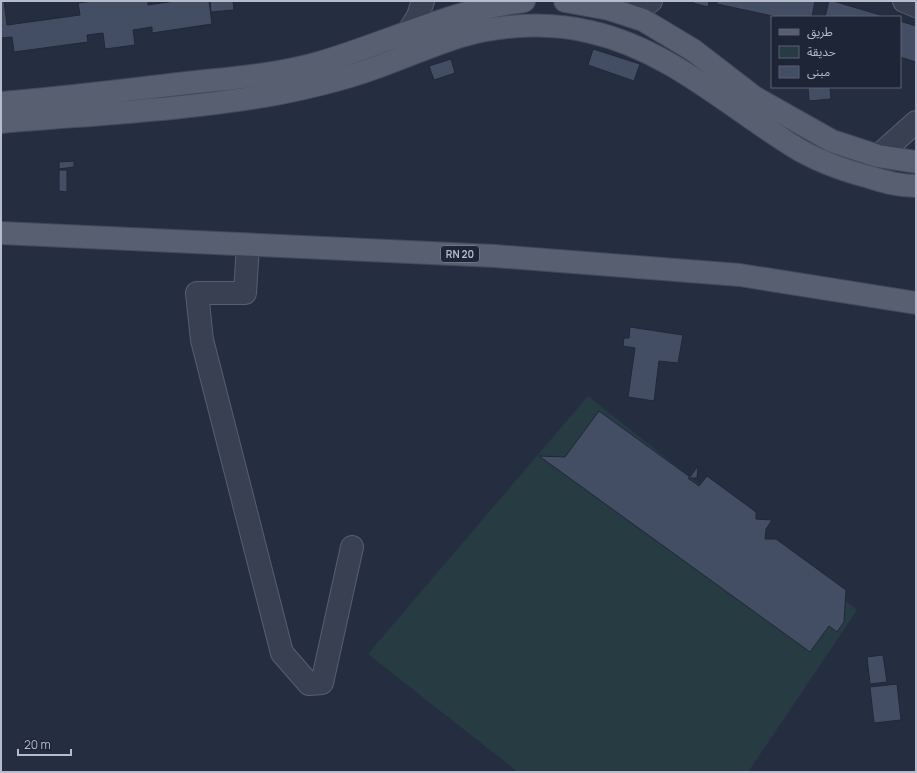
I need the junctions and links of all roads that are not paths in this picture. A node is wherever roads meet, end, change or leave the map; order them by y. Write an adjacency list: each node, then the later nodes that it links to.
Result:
1 (423, 1): 10 (street)
2 (462, 1): 7 (street)
3 (524, 1): 7 (main road)
4 (566, 1): 9 (main road)
5 (651, 1): 9 (street)
6 (904, 1): 8 (street)
7 (492, 5): 10 (main road)
8 (916, 6)
9 (630, 16): 14 (main road)
10 (408, 32): 11 (main road)
11 (1, 103)
12 (1, 122): 16 (main road)
13 (916, 122): 14 (street)
14 (878, 156): 15 (main road)
15 (916, 162)
16 (916, 186)
17 (1, 233): 18 (main road, RN 20)
18 (248, 245): 19 (main road, RN 20); 20 (street)
19 (916, 303)
20 (352, 547)

